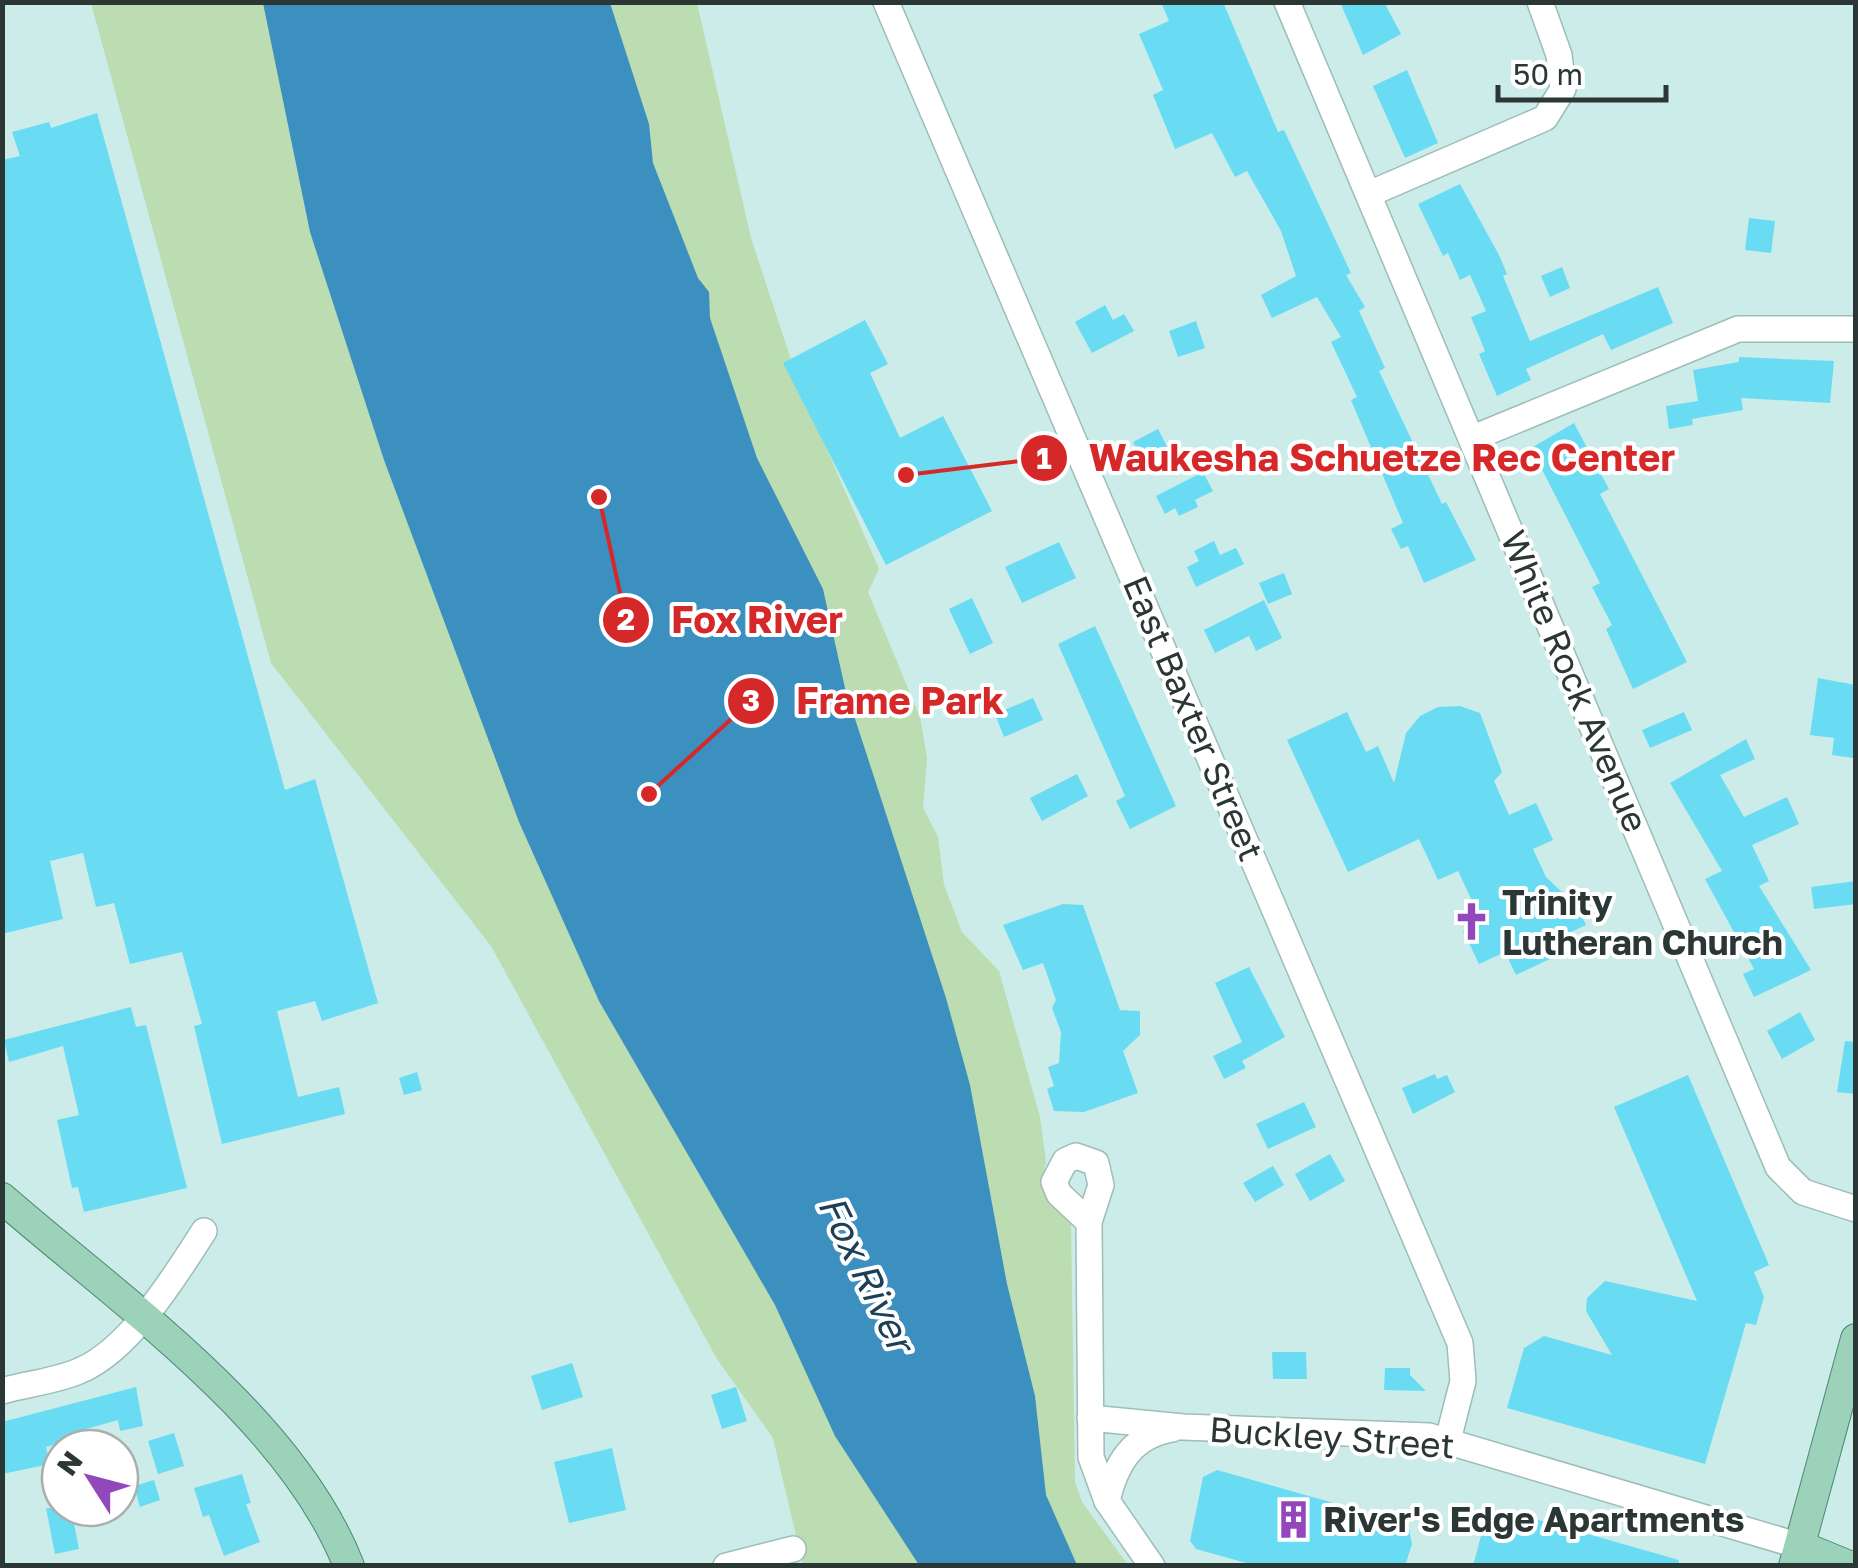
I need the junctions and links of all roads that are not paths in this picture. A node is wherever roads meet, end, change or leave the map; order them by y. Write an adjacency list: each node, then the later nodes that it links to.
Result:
1 (886, 2): 16 (street, East Baxter Street)
2 (1288, 2): 4 (street, White Rock Avenue)
3 (1540, 2): 4 (street)
4 (1369, 194): 6 (street, White Rock Avenue)
5 (1856, 329): 6 (street)
6 (1473, 438): 8 (street, White Rock Avenue)
7 (2, 1198): 11 (main road)
8 (1856, 1209)
9 (1089, 1222): 14 (street)
10 (204, 1231): 11 (street)
11 (142, 1318): 13 (street); 20 (main road)
12 (1856, 1339): 19 (main road)
13 (2, 1390)
14 (1090, 1418): 15 (street, Buckley Street); 17 (street)
15 (1183, 1427): 16 (street, Buckley Street); 17 (street)
16 (1448, 1440): 19 (street, Buckley Street)
17 (1107, 1500): 22 (street)
18 (793, 1549): 21 (street)
19 (1797, 1556): 23 (main road)
20 (349, 1566)
21 (726, 1566)
22 (1152, 1566)
23 (1848, 1566)

